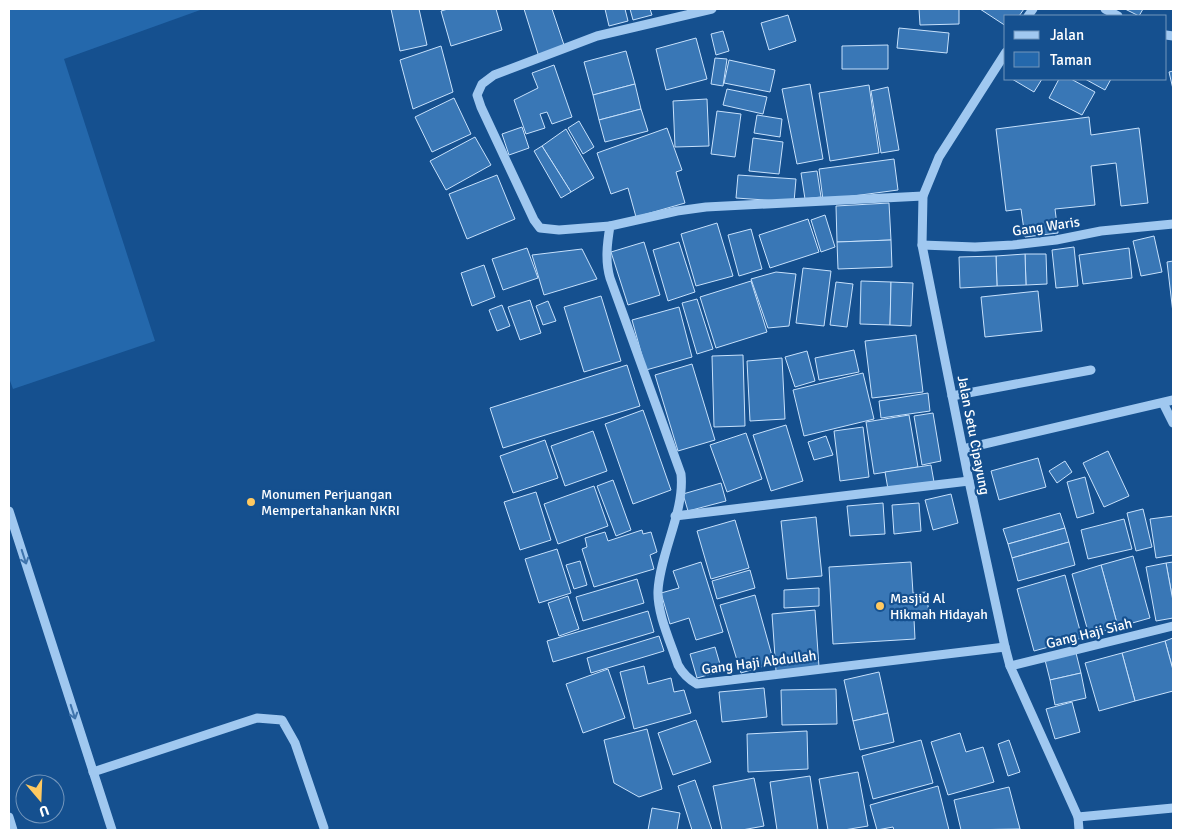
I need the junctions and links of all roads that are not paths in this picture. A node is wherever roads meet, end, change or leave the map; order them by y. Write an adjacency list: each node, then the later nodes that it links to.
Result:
1 (712, 9): 7 (street)
2 (1105, 9): 3 (street)
3 (1116, 15)
4 (1004, 55): 5 (street, Jalan Setu Cipayung)
5 (923, 196): 7 (street); 8 (street, Jalan Setu Cipayung)
6 (1173, 224): 8 (street, Gang Waris)
7 (610, 226): 17 (street)
8 (922, 246): 10 (street, Jalan Setu Cipayung)
9 (1090, 370): 10 (street)
10 (952, 396): 14 (street, Jalan Setu Cipayung)
11 (1173, 400): 12 (street)
12 (1163, 403): 13 (street); 14 (street)
13 (1173, 423)
14 (962, 449): 15 (street, Jalan Setu Cipayung)
15 (968, 481): 17 (street); 19 (street, Jalan Setu Cipayung)
16 (9, 511): 21 (street, one-way to 21)
17 (675, 516): 19 (street, Gang Haji Abdullah)
18 (1173, 626): 20 (street, Gang Haji Siah)
19 (1005, 647): 20 (street, Jalan Setu Cipayung)
20 (1010, 666): 23 (street, Jalan Setu Cipayung)
21 (93, 772): 25 (street); 27 (street)
22 (1173, 808): 23 (street)
23 (1078, 816): 28 (street, Jalan Setu Cipayung)
24 (9, 817): 26 (street)
25 (324, 828)
26 (13, 830)
27 (112, 830)
28 (1079, 830)

